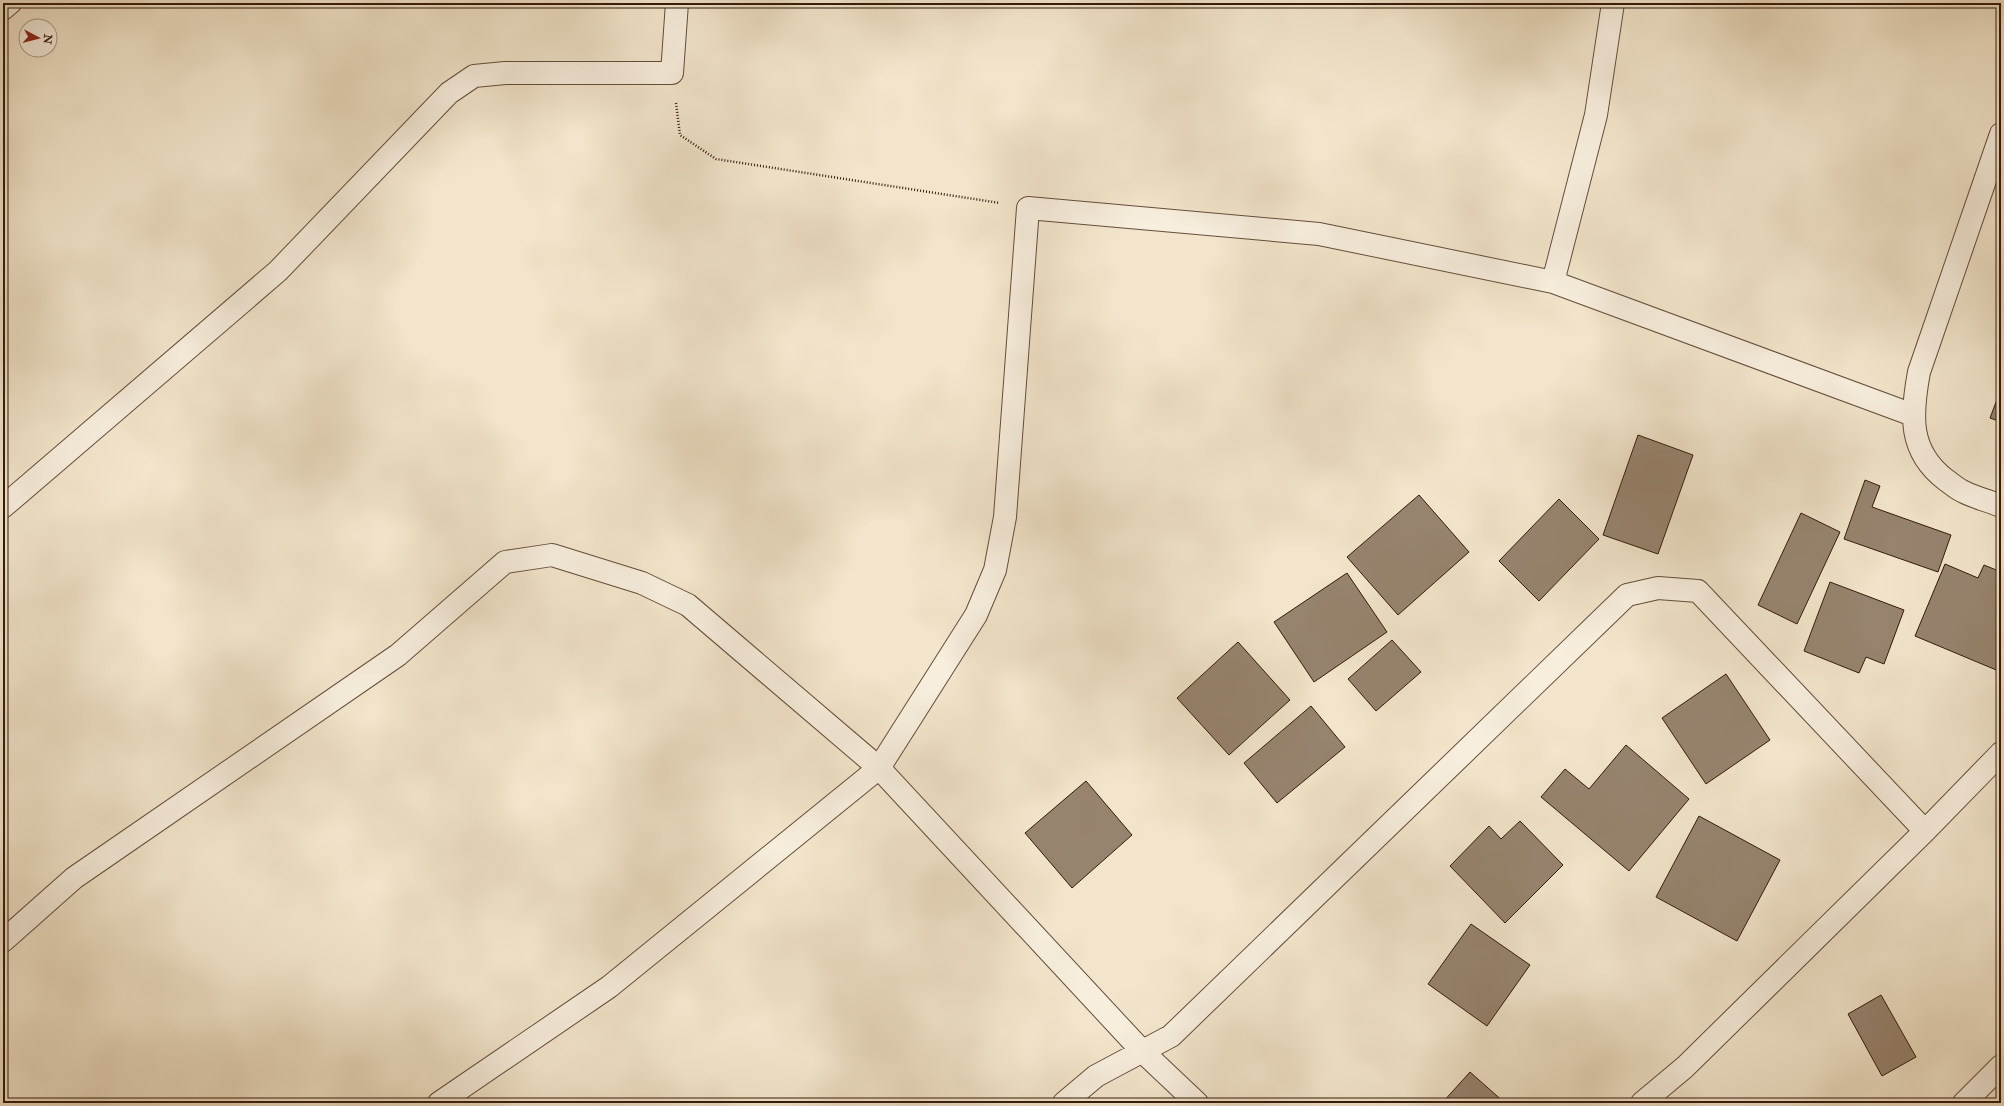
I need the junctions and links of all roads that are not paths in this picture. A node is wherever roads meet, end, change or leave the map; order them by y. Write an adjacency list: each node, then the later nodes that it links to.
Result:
1 (10, 3): 4 (street)
2 (677, 3): 9 (street)
3 (1612, 3): 6 (street)
4 (3, 9)
5 (2001, 134): 7 (street)
6 (1553, 282): 7 (street); 11 (street)
7 (1913, 415): 8 (street)
8 (2001, 506)
9 (3, 507)
10 (2001, 753): 12 (street)
11 (879, 768): 13 (street); 14 (street); 16 (street)
12 (1924, 831): 14 (street); 19 (street)
13 (3, 941)
14 (1142, 1051): 17 (street); 18 (street)
15 (2001, 1066): 20 (street)
16 (439, 1103)
17 (1064, 1103)
18 (1197, 1103)
19 (1642, 1103)
20 (1964, 1103)

